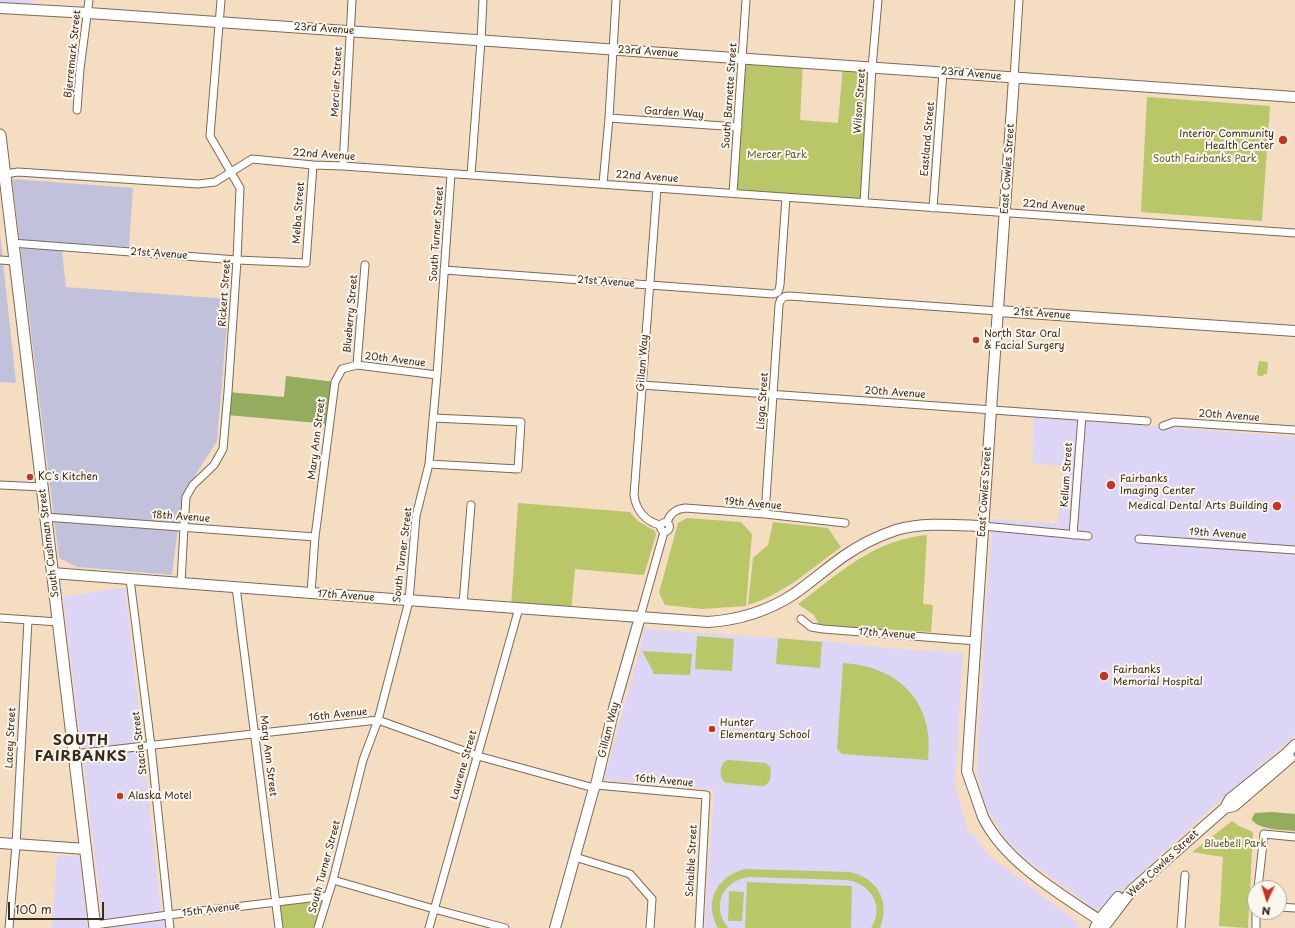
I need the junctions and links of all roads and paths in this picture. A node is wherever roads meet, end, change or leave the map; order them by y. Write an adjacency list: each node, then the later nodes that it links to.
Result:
1 (89, 0): 10 (street, Bjerremark Street)
2 (221, 0): 11 (street, Rickert Street)
3 (352, 0): 12 (street, Mercier Street)
4 (483, 0): 13 (street)
5 (616, 0): 14 (street)
6 (746, 0): 15 (street, South Barnette Street)
7 (878, 0): 16 (street, Wilson Street)
8 (1019, 0): 18 (street, East Cowles Street)
9 (0, 8): 10 (street, 23rd Avenue)
10 (88, 13): 11 (street, 23rd Avenue); 20 (street, Bjerremark Street)
11 (219, 22): 12 (street, 23rd Avenue); 26 (street, Rickert Street)
12 (350, 31): 13 (street, 23rd Avenue); 25 (street, Mercier Street)
13 (481, 40): 14 (street, 23rd Avenue); 29 (street)
14 (612, 49): 15 (street, 23rd Avenue); 21 (street)
15 (742, 59): 16 (street, 23rd Avenue); 22 (street, South Barnette Street)
16 (872, 68): 17 (street, 23rd Avenue); 34 (street, Wilson Street)
17 (943, 72): 18 (street, 23rd Avenue); 35 (street, Eastland Street)
18 (1014, 78): 19 (street, 23rd Avenue); 36 (street, East Cowles Street)
19 (1295, 97)
20 (77, 110)
21 (609, 118): 22 (street, Garden Way); 30 (street)
22 (738, 127): 32 (street, South Barnette Street)
23 (0, 135): 27 (main road, South Cushman Street)
24 (313, 165): 25 (street, 22nd Avenue); 26 (street, 22nd Avenue); 42 (street, Melba Street)
25 (343, 166): 28 (street, 22nd Avenue)
26 (232, 172): 27 (street, 22nd Avenue); 40 (street, Rickert Street)
27 (5, 174): 38 (main road, South Cushman Street)
28 (451, 174): 29 (street, 22nd Avenue); 44 (street, South Turner Street)
29 (470, 175): 30 (street, 22nd Avenue)
30 (603, 184): 31 (street, 22nd Avenue)
31 (657, 188): 32 (street, 22nd Avenue); 45 (street, Gillam Way)
32 (733, 194): 33 (street, 22nd Avenue)
33 (786, 197): 34 (street, 22nd Avenue); 45 (street, 21st Avenue)
34 (864, 203): 35 (street, 22nd Avenue)
35 (932, 208): 36 (street, 22nd Avenue)
36 (1005, 213): 37 (street, 22nd Avenue); 47 (street, East Cowles Street)
37 (1295, 233)
38 (12, 243): 40 (street, 21st Avenue); 41 (main road, South Cushman Street)
39 (0, 260): 41 (street)
40 (237, 260): 42 (street, 21st Avenue); 68 (street, Rickert Street)
41 (14, 261): 62 (main road, South Cushman Street)
42 (306, 263)
43 (365, 265): 49 (street, Blueberry Street)
44 (444, 270): 45 (street, 21st Avenue); 50 (street, South Turner Street)
45 (649, 286): 52 (street, Gillam Way)
46 (789, 296): 47 (street, 21st Avenue); 53 (street, Lisga Street)
47 (998, 310): 48 (street, 21st Avenue); 54 (street, East Cowles Street)
48 (1295, 331)
49 (357, 365): 50 (street, 20th Avenue); 51 (street, 20th Avenue)
50 (437, 375): 56 (street, South Turner Street)
51 (335, 382): 72 (street, Mary Ann Street)
52 (642, 385): 53 (street, 20th Avenue); 69 (street, Gillam Way)
53 (773, 394): 54 (street, 20th Avenue); 64 (street, Lisga Street)
54 (991, 410): 55 (street, 20th Avenue); 67 (street, East Cowles Street)
55 (1082, 416): 57 (street, 20th Avenue); 70 (street, Kellum Street)
56 (433, 418): 60 (street, South Turner Street); 60 (street)
57 (1147, 421)
58 (1163, 426): 59 (street, 20th Avenue)
59 (1295, 430)
60 (429, 464): 80 (street, South Turner Street)
61 (0, 485): 62 (street)
62 (42, 487): 65 (main road, South Cushman Street)
63 (471, 505): 81 (street)
64 (765, 514): 66 (street, 19th Avenue); 69 (street, 19th Avenue)
65 (46, 517): 68 (street, 18th Avenue); 75 (main road, South Cushman Street)
66 (845, 523)
67 (983, 526): 70 (street); 84 (street, 17th Avenue); 88 (street, East Cowles Street)
68 (184, 527): 72 (street, 18th Avenue); 77 (street, Rickert Street)
69 (664, 527): 84 (street, Gillam Way)
70 (1073, 535): 71 (street)
71 (1088, 536)
72 (315, 537): 79 (street, Mary Ann Street)
73 (1139, 539): 74 (street, 19th Avenue)
74 (1295, 550)
75 (52, 573): 76 (street, 17th Avenue); 87 (main road, South Cushman Street)
76 (130, 579): 77 (street, 17th Avenue); 92 (street, Stacia Street)
77 (181, 583): 78 (street, 17th Avenue)
78 (236, 587): 79 (street, 17th Avenue); 90 (street, Mary Ann Street)
79 (311, 593): 80 (street, 17th Avenue)
80 (409, 600): 81 (street, 17th Avenue); 89 (street, South Turner Street)
81 (463, 604): 82 (street, 17th Avenue)
82 (519, 608): 84 (street, 17th Avenue); 95 (street, Laurene Street)
83 (0, 618): 86 (street)
84 (640, 618): 96 (street, Gillam Way)
85 (801, 619): 88 (street, 17th Avenue)
86 (28, 620): 87 (street); 101 (street, Lacey Street)
87 (58, 622): 94 (main road, South Cushman Street)
88 (976, 641): 111 (street, East Cowles Street)
89 (378, 720): 90 (street, 16th Avenue); 95 (street, 16th Avenue); 105 (street, South Turner Street)
90 (255, 734): 92 (street, 16th Avenue); 108 (street, Mary Ann Street)
91 (1295, 745): 98 (street, West Cowles Street)
92 (151, 746): 94 (street, 16th Avenue); 110 (street, Stacia Street)
93 (1295, 753): 98 (street, West Cowles Street)
94 (74, 754): 102 (main road, South Cushman Street)
95 (478, 756): 96 (street, 16th Avenue); 109 (street, Laurene Street)
96 (595, 786): 97 (street, 16th Avenue); 103 (street, Gillam Way)
97 (706, 795): 121 (street, Schaible Street)
98 (1225, 808): 111 (street, West Cowles Street)
99 (1295, 836): 106 (street)
100 (0, 844): 101 (street)
101 (16, 845): 102 (street); 113 (street, Lacey Street)
102 (86, 849): 112 (main road, South Cushman Street)
103 (575, 857): 119 (street, Gillam Way); 120 (street)
104 (1185, 875): 122 (street)
105 (333, 880): 107 (street, South Turner Street); 109 (street)
106 (1259, 880)
107 (327, 896): 108 (street, 15th Avenue); 116 (street, South Turner Street)
108 (276, 902): 110 (street, 15th Avenue); 115 (street, Mary Ann Street)
109 (434, 909): 117 (street, Laurene Street); 118 (street)
110 (168, 915): 112 (street, 15th Avenue); 114 (street, Stacia Street)
111 (1101, 925)
112 (95, 927)
113 (9, 928)
114 (170, 928)
115 (279, 928)
116 (318, 928)
117 (429, 928)
118 (505, 928)
119 (555, 928)
120 (650, 928)
121 (699, 928)
122 (1181, 928)

